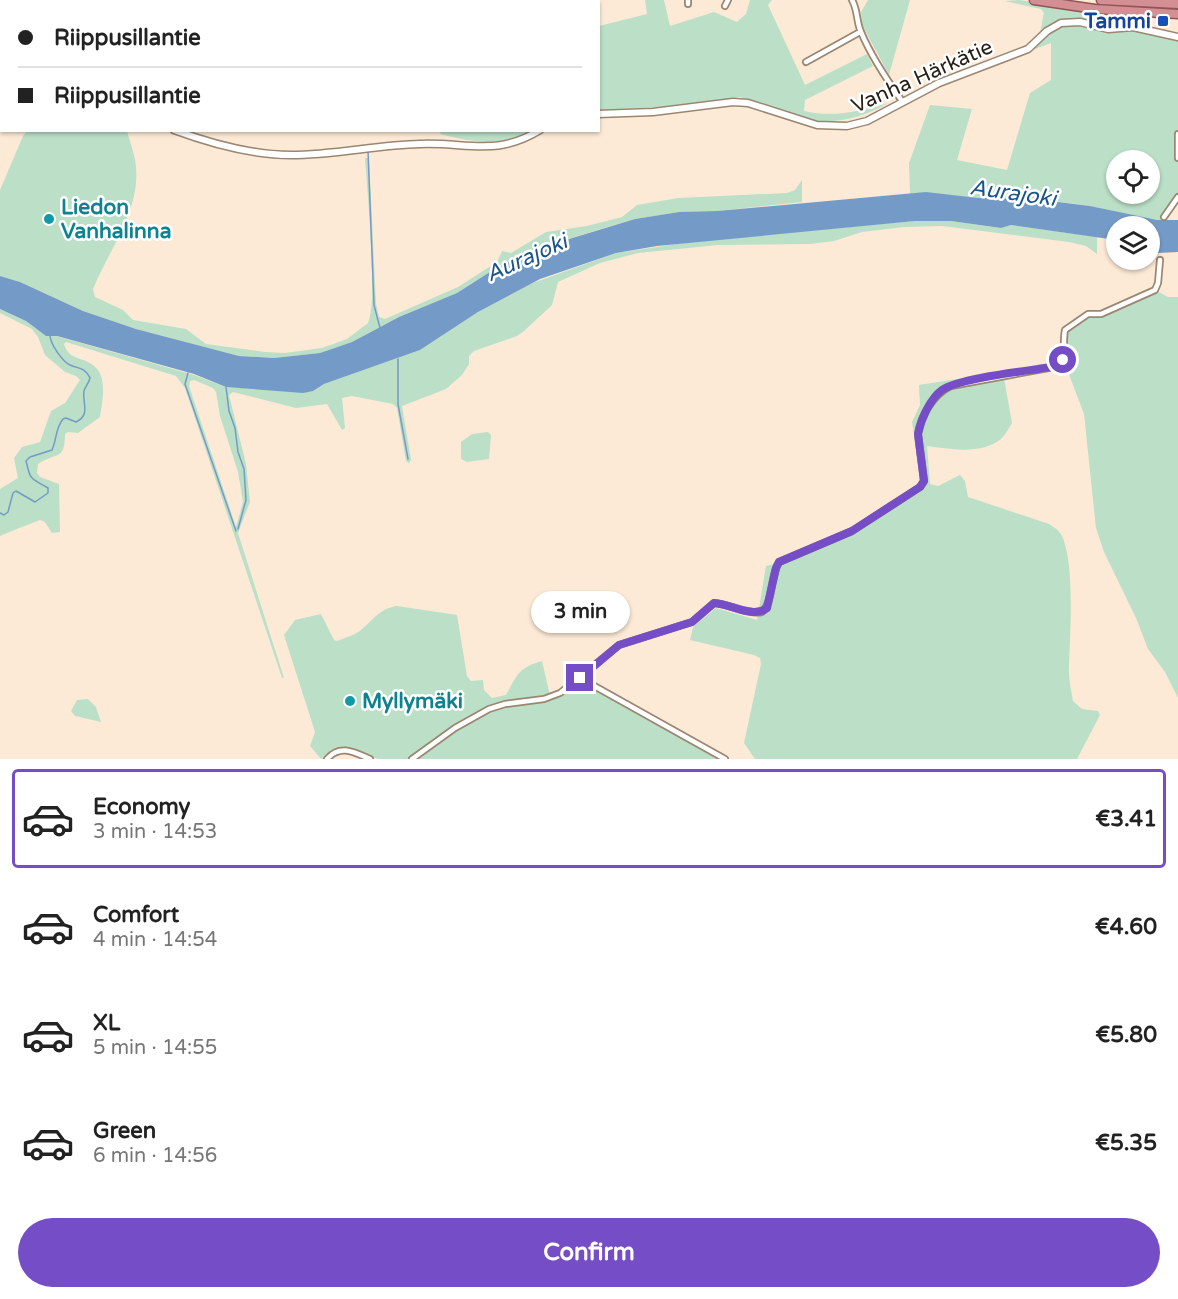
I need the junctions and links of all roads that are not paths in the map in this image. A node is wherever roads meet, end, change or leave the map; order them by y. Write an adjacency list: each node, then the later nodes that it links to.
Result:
1 (728, 0): 6 (street)
2 (852, 0): 8 (street)
3 (1034, 0): 7 (highway)
4 (1101, 0): 5 (highway)
5 (1178, 4)
6 (725, 6)
7 (1178, 14)
8 (860, 32): 10 (street); 11 (street)
9 (1178, 37): 11 (street, Vanha Härkätie)
10 (806, 62)
11 (902, 101): 12 (street, Vanha Härkätie)
12 (600, 114)
13 (180, 132): 14 (street)
14 (537, 132)
15 (1178, 134): 16 (street)
16 (1178, 158)
17 (1178, 197): 18 (street)
18 (1164, 217)
19 (1159, 270): 20 (street)
20 (580, 678): 23 (street); 24 (street)
21 (327, 759): 22 (street)
22 (370, 759)
23 (412, 759)
24 (725, 759)

